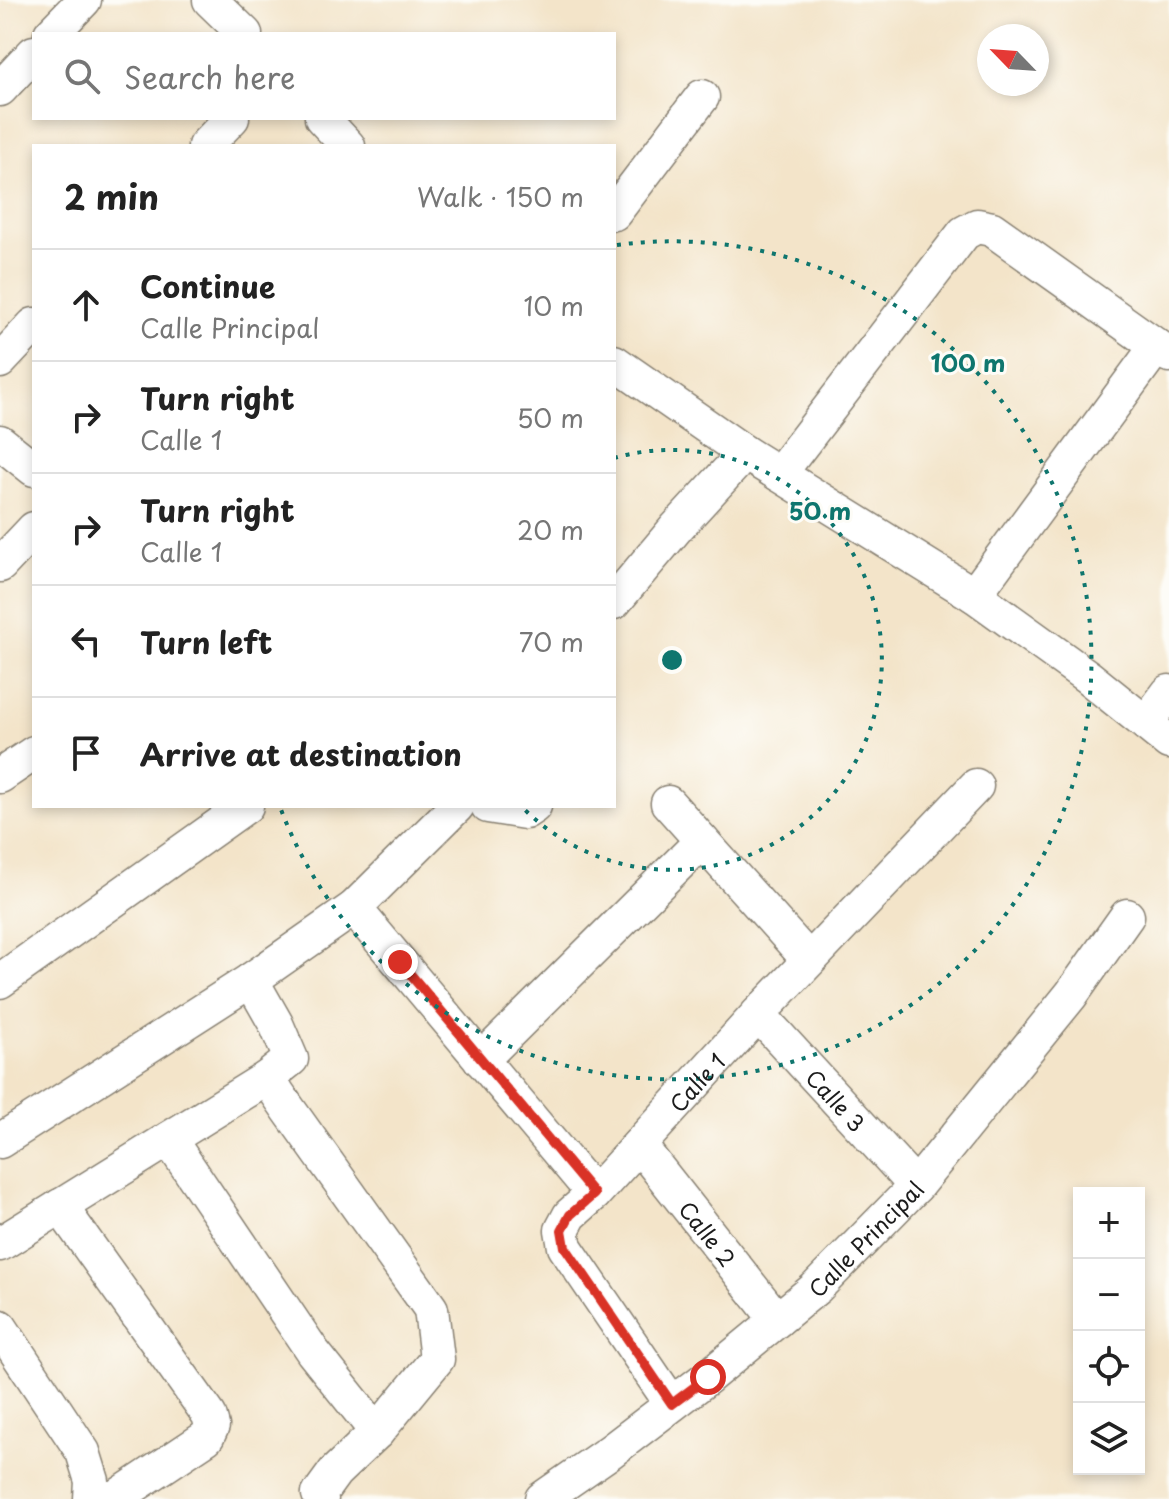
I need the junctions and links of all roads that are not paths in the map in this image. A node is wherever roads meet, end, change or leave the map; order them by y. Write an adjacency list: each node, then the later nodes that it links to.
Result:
1 (84, 0): 3 (street)
2 (210, 0): 4 (street)
3 (53, 32)
4 (243, 32)
5 (32, 55): 6 (street)
6 (0, 89)
7 (702, 97): 12 (street)
8 (230, 120): 10 (street)
9 (324, 120): 11 (street)
10 (207, 144)
11 (346, 144)
12 (616, 210)
13 (32, 327): 15 (street)
14 (1163, 350): 20 (street); 23 (street)
15 (0, 361)
16 (616, 363): 18 (street)
17 (0, 442): 19 (street)
18 (745, 453): 20 (street); 24 (street)
19 (32, 467)
20 (779, 474): 23 (street)
21 (32, 531): 22 (street)
22 (0, 565)
23 (974, 595): 26 (street)
24 (616, 600)
25 (1169, 692): 26 (street)
26 (1157, 732)
27 (32, 754): 28 (street)
28 (0, 776)
29 (976, 786): 38 (street, Calle 1)
30 (668, 803): 35 (street)
31 (243, 808): 40 (street)
32 (455, 808): 36 (street)
33 (500, 808): 34 (street)
34 (531, 808)
35 (702, 841): 38 (street); 42 (street)
36 (354, 908): 39 (street); 42 (street)
37 (1127, 916): 47 (street, Calle Principal)
38 (809, 960): 41 (street, Calle 1)
39 (251, 980): 43 (street); 45 (street)
40 (0, 981)
41 (758, 1014): 46 (street, Calle 1); 47 (street, Calle 3)
42 (481, 1060): 48 (street)
43 (267, 1078): 44 (street); 54 (street)
44 (169, 1139): 49 (street); 54 (street)
45 (0, 1141)
46 (639, 1145): 48 (street, Calle 1); 51 (street, Calle 2)
47 (916, 1186): 51 (street, Calle Principal)
48 (594, 1194): 53 (street, Calle 1)
49 (60, 1206): 50 (street); 57 (street)
50 (0, 1244)
51 (777, 1320): 53 (street, Calle Principal)
52 (0, 1327): 56 (street)
53 (672, 1404): 55 (street, Calle Principal)
54 (377, 1432): 58 (street)
55 (561, 1493)
56 (91, 1499)
57 (114, 1499)
58 (321, 1499)

